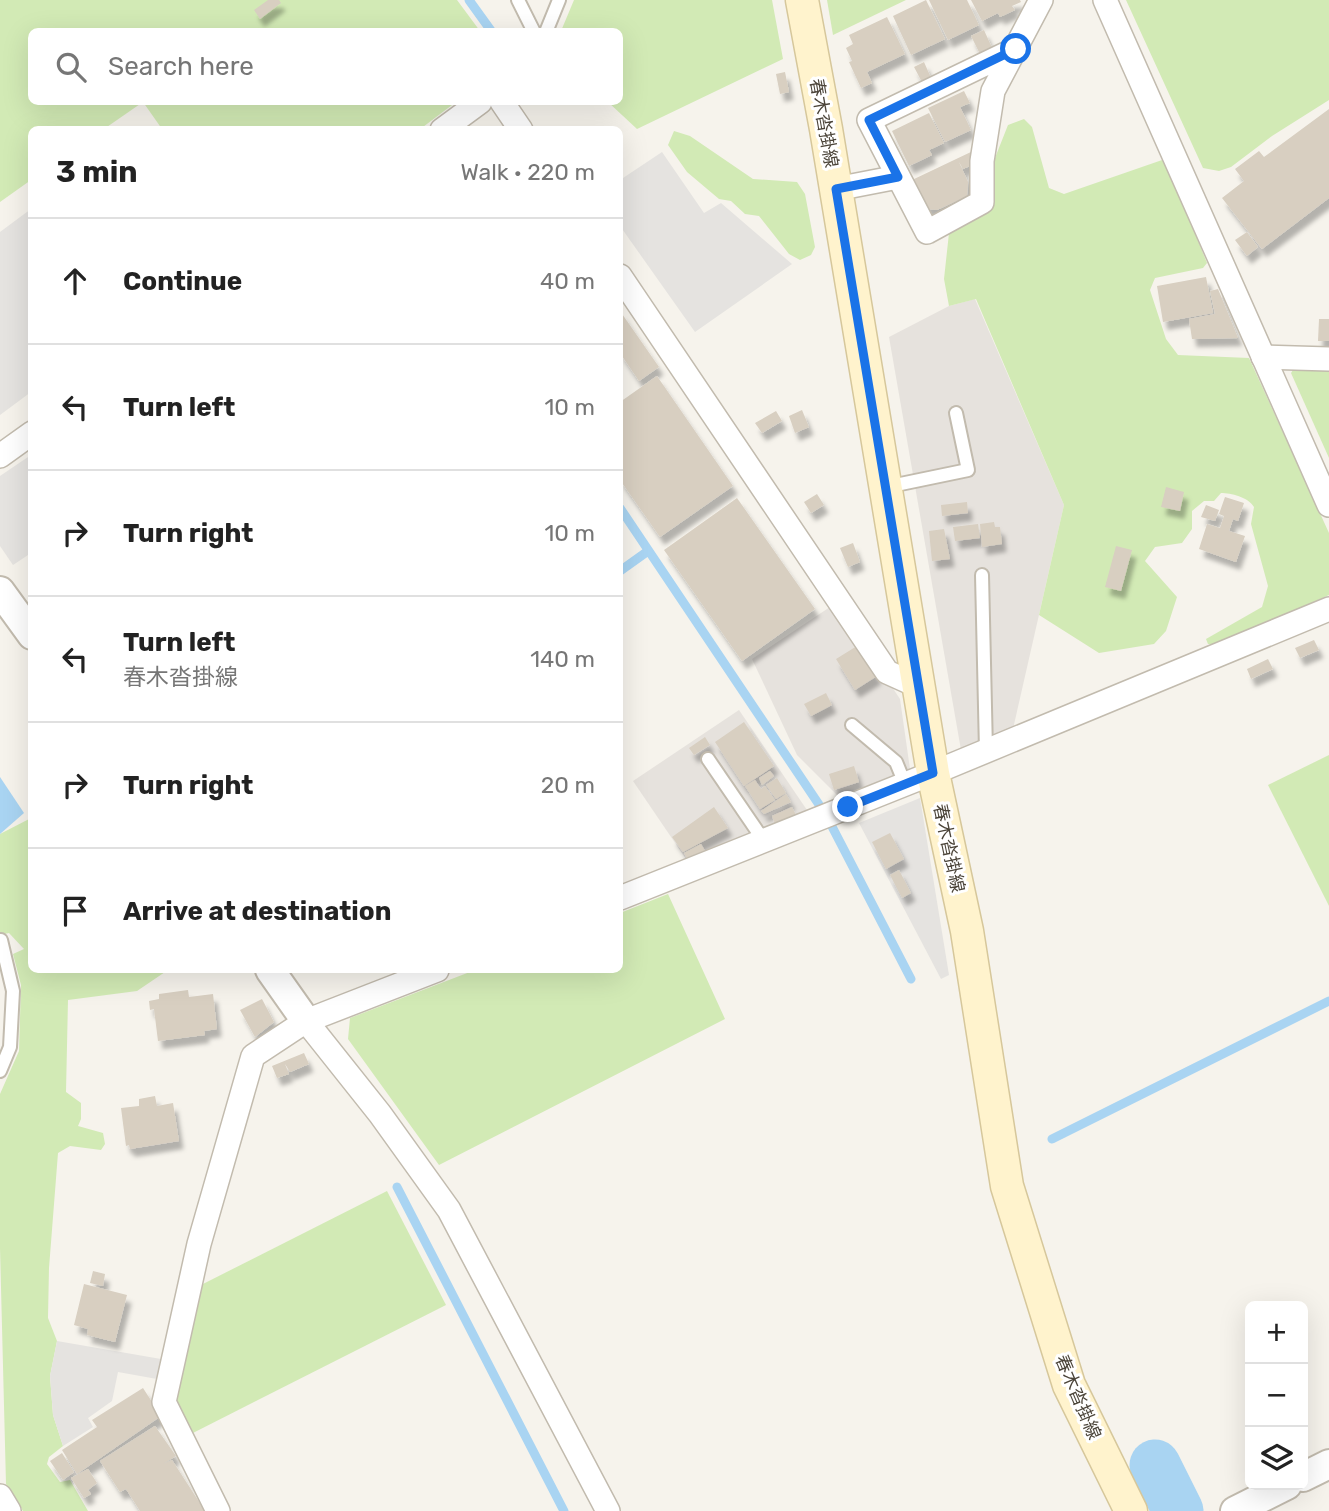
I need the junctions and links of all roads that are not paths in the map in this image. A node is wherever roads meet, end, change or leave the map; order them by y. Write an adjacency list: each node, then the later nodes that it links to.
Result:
1 (518, 0): 6 (lane)
2 (559, 0): 7 (lane)
3 (802, 0): 14 (main road, 春木沓掛線)
4 (1041, 0): 8 (street)
5 (1105, 0): 16 (street)
6 (532, 28)
7 (548, 28)
8 (1016, 49): 13 (street); 13 (street)
9 (476, 105): 11 (street)
10 (504, 105): 12 (street)
11 (447, 126)
12 (518, 126)
13 (898, 177): 14 (street)
14 (836, 189): 21 (main road, 春木沓掛線)
15 (623, 280): 27 (street)
16 (1263, 357): 17 (street); 22 (street)
17 (1329, 359)
18 (956, 414): 21 (lane)
19 (28, 436): 20 (street)
20 (0, 456)
21 (885, 487): 27 (main road, 春木沓掛線)
22 (1329, 505)
23 (982, 575): 29 (lane)
24 (0, 590): 26 (street)
25 (1329, 609): 29 (street)
26 (28, 629)
27 (918, 686): 31 (main road, 春木沓掛線)
28 (852, 725): 31 (lane)
29 (986, 751): 31 (street)
30 (708, 759): 32 (lane)
31 (919, 779): 32 (street); 46 (main road, 春木沓掛線)
32 (764, 841): 33 (street)
33 (623, 897)
34 (1, 940): 38 (lane)
35 (272, 973): 37 (street)
36 (429, 973): 37 (street)
37 (306, 1021): 44 (street); 45 (street)
38 (0, 1071)
39 (1329, 1464): 40 (street)
40 (1308, 1474)
41 (1277, 1490): 47 (street)
42 (0, 1496): 43 (street)
43 (9, 1511)
44 (218, 1511)
45 (608, 1511)
46 (1131, 1511)
47 (1235, 1511)

